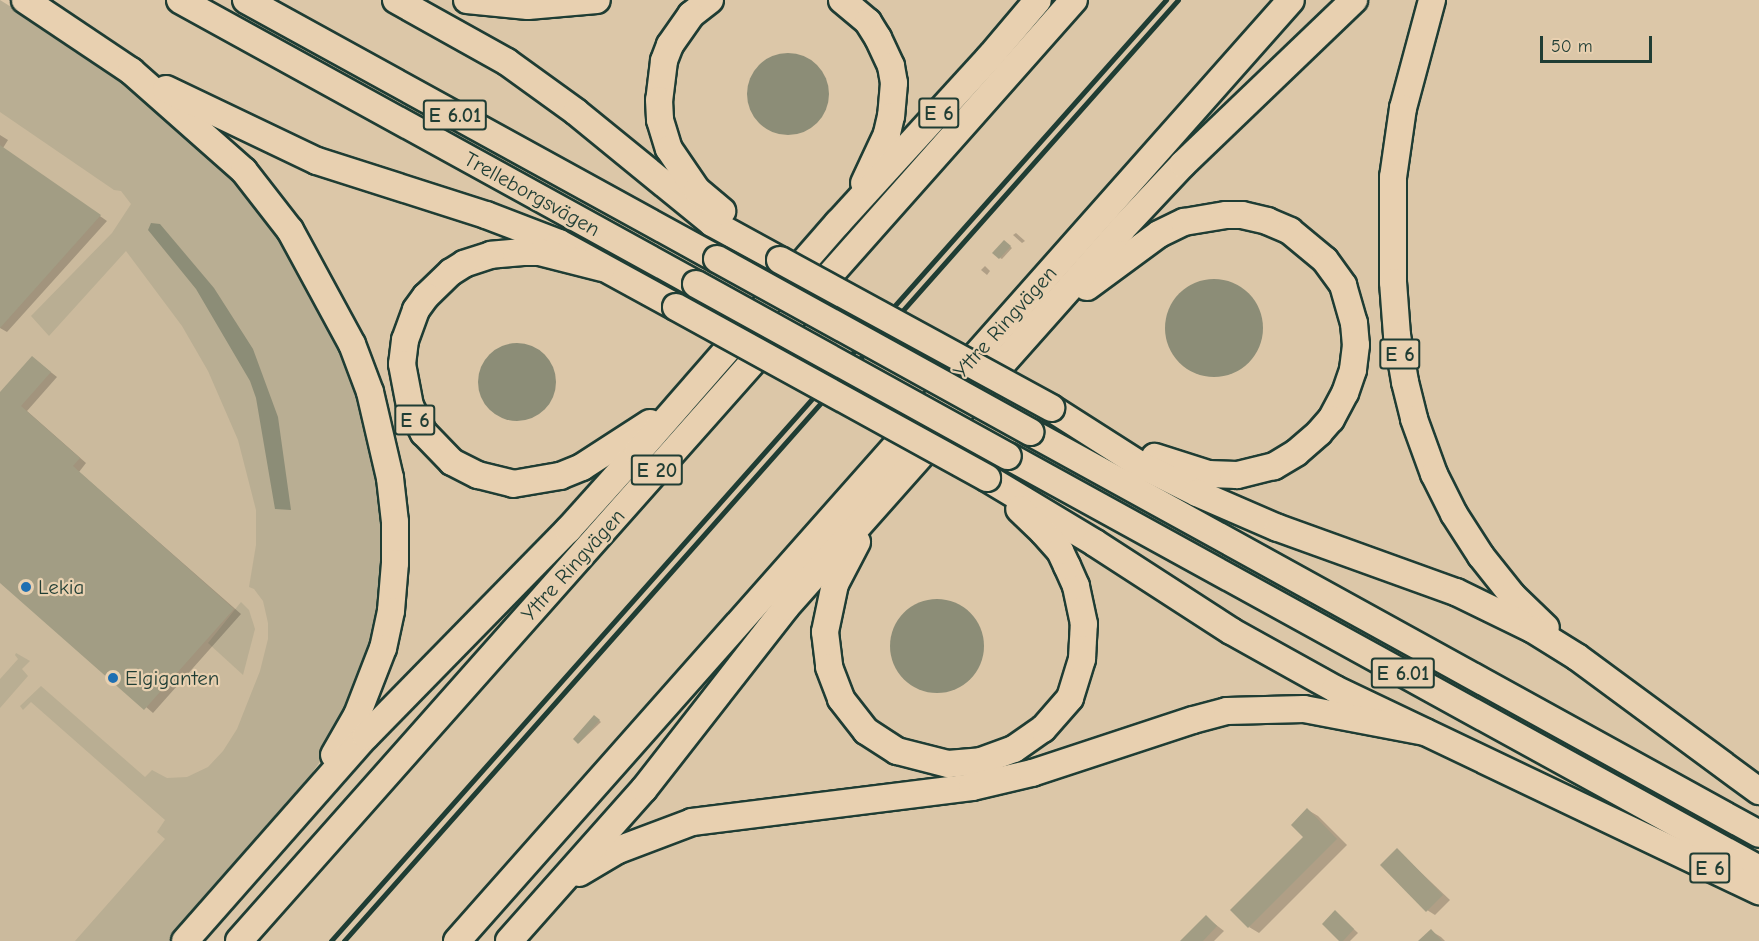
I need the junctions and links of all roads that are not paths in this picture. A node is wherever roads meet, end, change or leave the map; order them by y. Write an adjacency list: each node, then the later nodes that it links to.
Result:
1 (25, 0): 14 (highway)
2 (180, 0): 28 (highway, Trelleborgsvägen / E 6.01, bridge)
3 (246, 0): 27 (highway, Trelleborgsvägen / E 6.01, bridge)
4 (396, 0): 16 (highway)
5 (466, 0): 6 (highway)
6 (597, 0)
7 (710, 0): 16 (highway)
8 (842, 0): 15 (highway)
9 (1038, 0): 15 (highway, E 6)
10 (1074, 0): 32 (highway, Yttre Ringvägen / E 20)
11 (1291, 0): 33 (highway, Yttre Ringvägen)
12 (1354, 0): 18 (highway)
13 (1432, 0): 23 (highway, E 6)
14 (131, 71): 17 (highway); 26 (highway)
15 (838, 224): 19 (highway, E 6)
16 (739, 234): 20 (highway, bridge)
17 (602, 268): 19 (highway, E 6); 22 (highway, E 6, bridge)
18 (1028, 336): 20 (highway); 21 (highway)
19 (689, 395): 26 (highway)
20 (1088, 430): 23 (highway)
21 (909, 468): 22 (highway); 30 (highway)
22 (987, 478): 24 (highway, E 6)
23 (1577, 657): 25 (highway, E 6)
24 (1425, 732): 29 (highway, E 6); 30 (highway)
25 (1759, 791)
26 (279, 833): 31 (highway)
27 (1759, 834)
28 (1759, 869)
29 (1759, 891)
30 (534, 913): 34 (highway)
31 (185, 941)
32 (239, 941)
33 (457, 941)
34 (510, 941)

